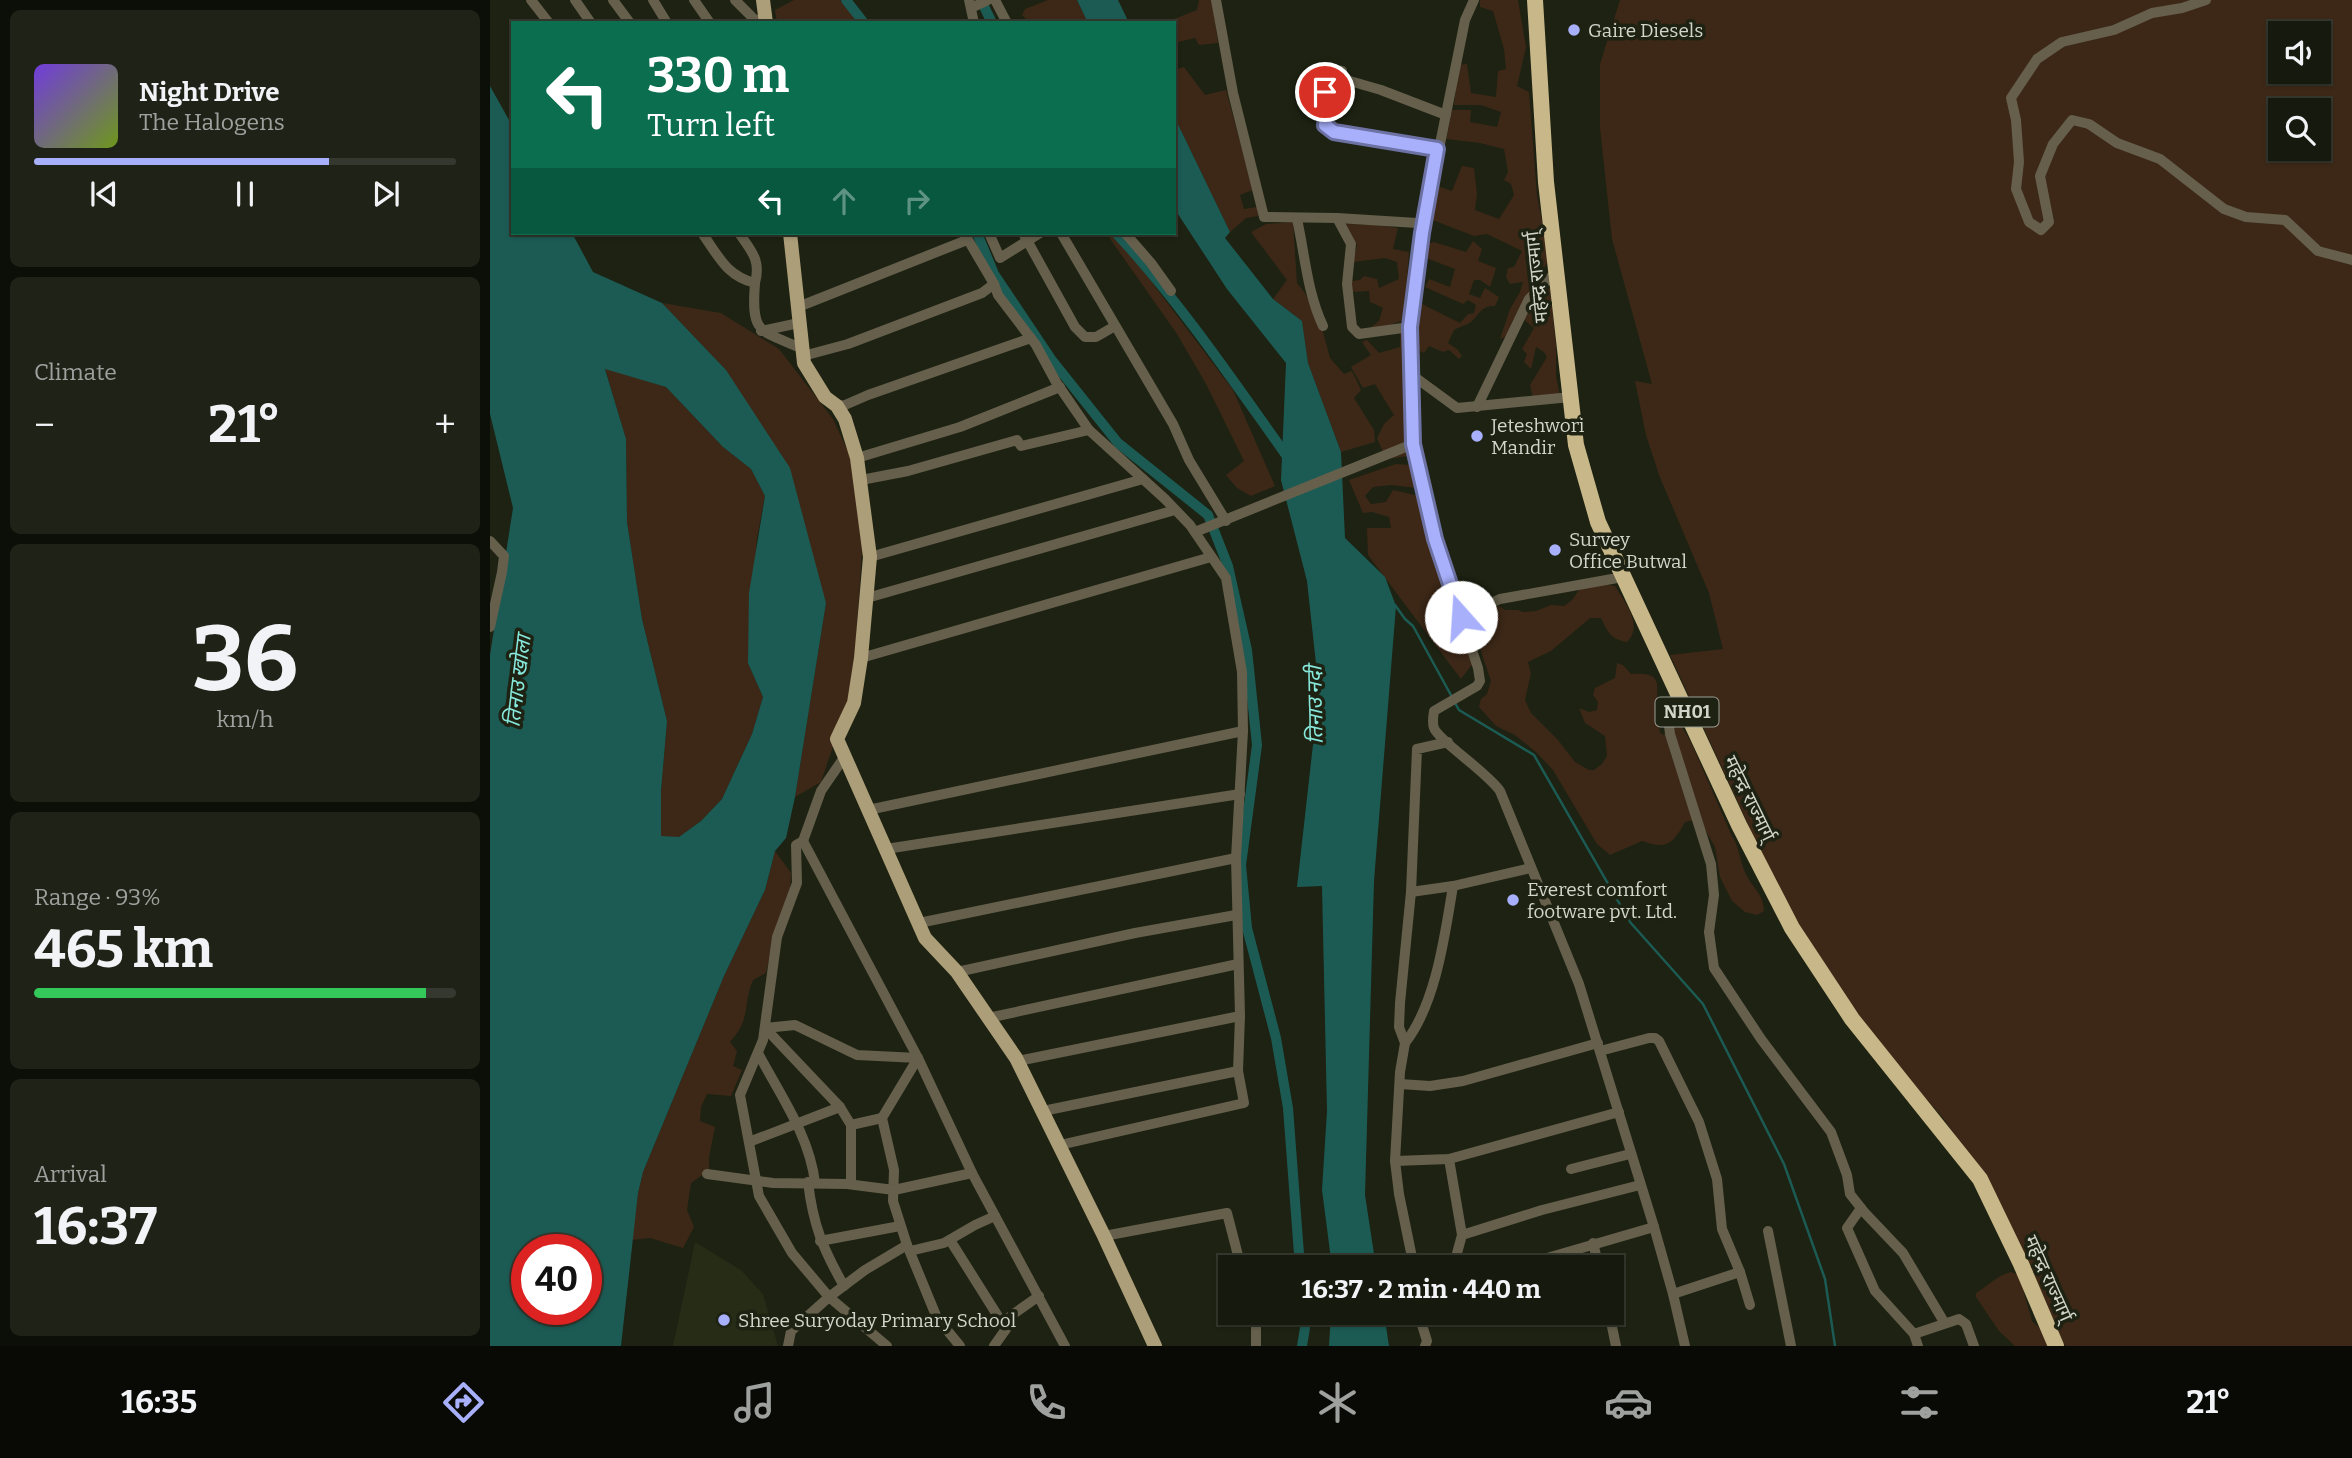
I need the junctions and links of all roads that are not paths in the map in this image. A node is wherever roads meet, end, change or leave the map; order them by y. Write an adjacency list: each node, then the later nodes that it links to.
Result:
1 (531, 0): 14 (street)
2 (575, 0): 15 (street)
3 (613, 0): 16 (street)
4 (653, 0): 17 (street)
5 (694, 0): 18 (street)
6 (735, 0): 19 (street)
7 (762, 0): 20 (main road)
8 (1216, 0): 25 (street)
9 (1474, 0): 22 (street)
10 (1535, 0): 36 (highway, महेन्द्र राज्मार्ग् / NH01)
11 (2206, 0): 35 (street)
12 (996, 1): 13 (street); 21 (street)
13 (970, 4)
14 (547, 21)
15 (590, 21)
16 (629, 21)
17 (666, 21)
18 (709, 21)
19 (762, 21)
20 (766, 21)
21 (1006, 21)
22 (1446, 115): 23 (street); 23 (street)
23 (1437, 149): 26 (street)
24 (1336, 218): 25 (street); 26 (street); 44 (street)
25 (1297, 219): 43 (street)
26 (1422, 233): 44 (street)
27 (703, 235): 37 (street)
28 (740, 235): 37 (street)
29 (790, 235): 40 (main road)
30 (990, 235): 34 (street)
31 (1062, 235): 42 (street)
32 (1127, 235): 39 (street)
33 (965, 236): 38 (street); 40 (street)
34 (1026, 237): 42 (street)
35 (2352, 260)
36 (1556, 271): 50 (highway, महेन्द्र राज्मार्ग् / NH01); 52 (street)
37 (755, 283): 45 (street)
38 (994, 284): 46 (street); 47 (street)
39 (1171, 291)
40 (798, 307): 41 (main road)
41 (799, 323): 45 (street); 47 (main road)
42 (1115, 326): 59 (street)
43 (1324, 326)
44 (1410, 327): 48 (street)
45 (761, 331): 47 (street)
46 (1031, 338): 49 (street); 51 (street)
47 (802, 352): 51 (main road)
48 (1412, 375): 52 (street); 54 (street)
49 (1060, 387): 53 (street); 55 (street)
50 (1571, 397): 52 (street); 64 (highway, महेन्द्र राज्मार्ग् / NH01)
51 (837, 406): 55 (main road)
52 (1477, 407)
53 (1089, 430): 56 (street); 57 (street)
54 (1413, 444): 59 (street); 66 (street)
55 (857, 458): 57 (main road)
56 (1143, 479): 58 (street); 62 (street)
57 (861, 480): 62 (main road)
58 (1175, 510): 60 (street); 65 (street)
59 (1226, 521): 60 (street)
60 (1195, 532): 63 (street)
61 (490, 541): 67 (street)
62 (870, 557): 65 (main road)
63 (1211, 557): 68 (street); 70 (street)
64 (1623, 577): 66 (street); 69 (highway, महेन्द्र राज्मार्ग् / NH01)
65 (867, 598): 68 (main road)
66 (1461, 617): 71 (street)
67 (491, 620)
68 (861, 658): 72 (main road)
69 (1682, 701): 114 (street); 155 (highway, महेन्द्र राज्मार्ग् / NH01)
70 (1243, 731): 73 (street); 74 (street)
71 (1447, 743): 78 (street); 80 (street)
72 (845, 756): 74 (main road); 75 (street)
73 (1240, 794): 76 (street); 77 (street)
74 (868, 810): 76 (main road)
75 (803, 841): 87 (street); 91 (street)
76 (886, 849): 82 (main road)
77 (1236, 859): 81 (street); 82 (street)
78 (1531, 868): 79 (street); 89 (street)
79 (1453, 886): 80 (street); 88 (street)
80 (1411, 892): 88 (street)
81 (1236, 915): 83 (street); 84 (street)
82 (919, 923): 84 (main road)
83 (1238, 964): 85 (street); 86 (street)
84 (957, 972): 86 (main road)
85 (1240, 1016): 92 (street); 93 (street)
86 (988, 1017): 92 (main road)
87 (765, 1028): 90 (street); 91 (street); 95 (street)
88 (1405, 1043): 94 (street)
89 (1599, 1047): 94 (street); 97 (street); 130 (street)
90 (758, 1053): 99 (street); 101 (street)
91 (918, 1058): 98 (street); 107 (street)
92 (1018, 1061): 96 (main road)
93 (1238, 1071): 96 (street); 102 (street)
94 (1400, 1084): 105 (street)
95 (840, 1107): 99 (street); 100 (street)
96 (1043, 1111): 102 (main road)
97 (1619, 1112): 103 (street); 104 (street)
98 (882, 1118): 100 (street); 113 (street)
99 (796, 1124): 101 (street); 110 (street)
100 (851, 1125): 111 (street)
101 (749, 1142): 109 (street)
102 (1060, 1145): 120 (main road)
103 (1630, 1154): 106 (street); 112 (street)
104 (1449, 1159): 105 (street); 119 (street)
105 (1395, 1161): 126 (street)
106 (1572, 1169)
107 (972, 1173): 113 (street); 115 (street)
108 (707, 1174): 109 (street)
109 (756, 1182): 110 (street); 134 (street)
110 (811, 1183): 111 (street); 122 (street)
111 (851, 1184): 113 (street)
112 (1640, 1185): 117 (street); 119 (street)
113 (894, 1190): 116 (street)
114 (1861, 1208): 136 (street); 141 (street)
115 (995, 1216): 121 (street); 133 (street)
116 (900, 1226): 122 (street); 124 (street)
117 (1654, 1227): 123 (street); 132 (street)
118 (1768, 1231): 152 (street)
119 (1462, 1235): 127 (street)
120 (1104, 1236): 125 (street); 147 (main road)
121 (950, 1240): 124 (street); 140 (street)
122 (820, 1241): 131 (street)
123 (1594, 1244): 128 (street); 129 (street)
124 (909, 1248): 131 (street); 144 (street)
125 (1238, 1255)
126 (1412, 1255)
127 (1457, 1255)
128 (1557, 1255)
129 (1596, 1255)
130 (1740, 1272): 132 (street); 135 (street)
131 (844, 1286): 134 (street)
132 (1674, 1294): 151 (street)
133 (1039, 1296): 140 (street); 146 (street)
134 (829, 1297): 142 (street); 143 (street)
135 (1750, 1305)
136 (1944, 1322): 141 (street); 154 (street)
137 (1256, 1325): 148 (street)
138 (1422, 1325): 149 (street)
139 (1612, 1325): 150 (street)
140 (1006, 1329): 145 (street)
141 (1914, 1334): 153 (street)
142 (788, 1346)
143 (887, 1346)
144 (960, 1346)
145 (994, 1346)
146 (1065, 1346)
147 (1155, 1346)
148 (1256, 1346)
149 (1425, 1346)
150 (1616, 1346)
151 (1685, 1346)
152 (1791, 1346)
153 (1919, 1346)
154 (1974, 1346)
155 (2056, 1346)

